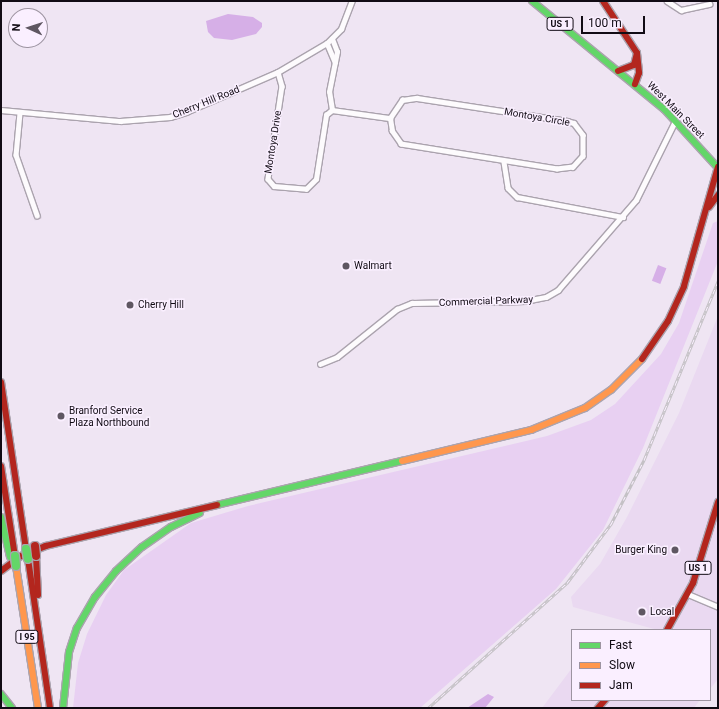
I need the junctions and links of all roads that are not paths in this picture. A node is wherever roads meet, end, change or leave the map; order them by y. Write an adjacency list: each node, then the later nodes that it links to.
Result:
1 (352, 1): 6 (street, Cherry Hill Road)
2 (532, 1): 10 (main road, US 1)
3 (603, 1): 8 (main road)
4 (667, 1): 5 (street)
5 (709, 4)
6 (332, 39): 7 (street, Cherry Hill Road); 9 (street)
7 (327, 43): 9 (street); 11 (street, Cherry Hill Road)
8 (637, 53): 10 (main road); 12 (main road)
9 (334, 62): 14 (street)
10 (618, 71): 12 (main road, US 1)
11 (278, 72): 14 (street, Montoya Drive); 15 (street, Cherry Hill Road)
12 (635, 84): 17 (main road, West Main Street / US 1)
13 (1, 110): 15 (street, Cherry Hill Road)
14 (332, 110): 16 (street)
15 (20, 113): 21 (street)
16 (390, 118): 18 (street, Montoya Circle); 18 (street, Montoya Circle)
17 (675, 121): 19 (main road, West Main Street / US 1); 23 (street, Commercial Parkway)
18 (504, 162): 23 (street)
19 (718, 167): 22 (main road)
20 (718, 195): 22 (main road)
21 (36, 215)
22 (703, 216): 24 (main road)
23 (623, 217): 25 (street, Commercial Parkway)
24 (696, 243): 33 (main road); 41 (main road)
25 (320, 364)
26 (1, 382): 32 (main road, I 95, bridge)
27 (1, 466): 31 (main road, I 95)
28 (718, 502): 34 (main road, US 1)
29 (1, 517): 31 (main road)
30 (35, 546): 32 (main road, bridge)
31 (12, 557): 39 (main road, I 95, bridge)
32 (32, 558): 40 (main road, I 95)
33 (1, 571)
34 (688, 594): 35 (street); 36 (main road, US 1)
35 (718, 607)
36 (668, 629)
37 (1, 694): 38 (main road)
38 (12, 708)
39 (38, 708)
40 (50, 708)
41 (62, 708)

